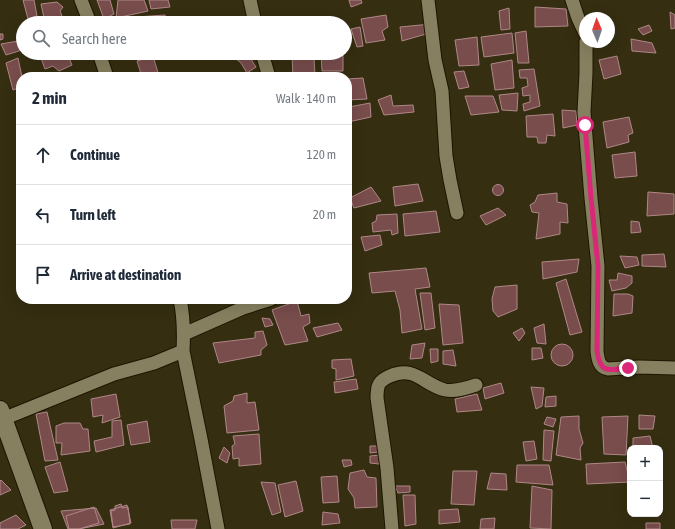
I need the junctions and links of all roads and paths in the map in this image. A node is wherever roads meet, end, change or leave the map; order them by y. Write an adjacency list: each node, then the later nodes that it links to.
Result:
1 (82, 0): 5 (street)
2 (250, 0): 6 (street)
3 (428, 0): 13 (street)
4 (572, 0): 7 (street)
5 (88, 16)
6 (253, 16)
7 (579, 20)
8 (586, 48): 18 (street)
9 (101, 60): 11 (street)
10 (263, 60): 12 (street)
11 (105, 72)
12 (264, 72)
13 (457, 213)
14 (181, 304): 16 (street)
15 (255, 304): 16 (street)
16 (184, 334): 17 (street)
17 (183, 351): 20 (street); 22 (street)
18 (675, 368)
19 (476, 385): 23 (street)
20 (2, 414): 21 (street)
21 (43, 529)
22 (218, 529)
23 (392, 529)

